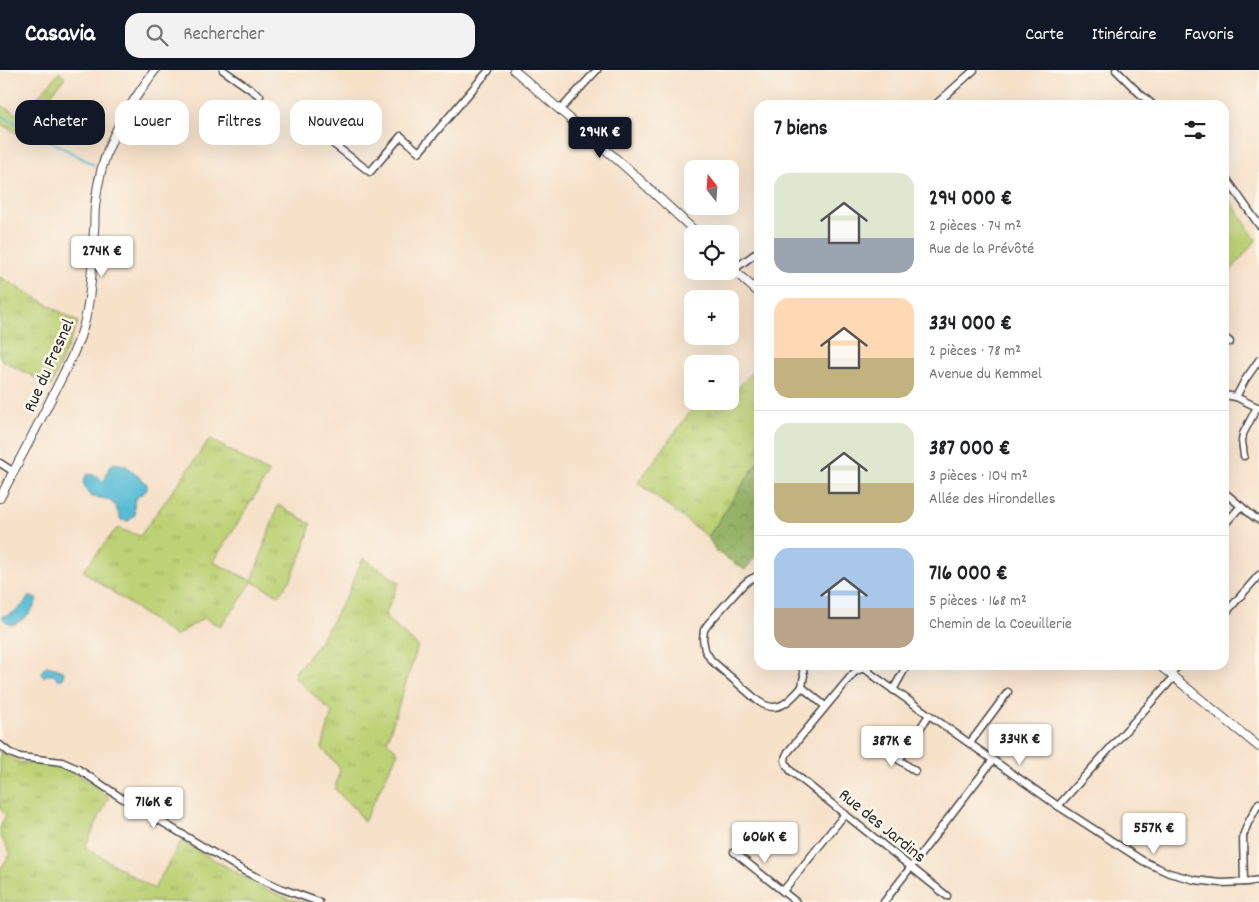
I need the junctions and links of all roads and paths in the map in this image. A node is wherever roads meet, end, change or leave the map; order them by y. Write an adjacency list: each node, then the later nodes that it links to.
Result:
1 (155, 70): 26 (street, Rue du Fresnel)
2 (222, 70): 8 (street)
3 (489, 70): 12 (street)
4 (514, 70): 11 (street)
5 (597, 70): 11 (street)
6 (974, 70): 9 (street)
7 (1116, 70): 10 (street)
8 (260, 96)
9 (941, 100)
10 (1147, 100)
11 (560, 110): 15 (street)
12 (333, 145)
13 (1229, 182): 14 (street)
14 (1259, 224)
15 (688, 225)
16 (754, 254): 17 (street)
17 (739, 264)
18 (739, 274): 19 (street)
19 (754, 288)
20 (1259, 360): 22 (street)
21 (1229, 396): 22 (street)
22 (1236, 397): 23 (street)
23 (1258, 408): 24 (street)
24 (1244, 456)
25 (0, 463): 26 (street)
26 (14, 472): 28 (street, Rue du Fresnel)
27 (1229, 496): 29 (street)
28 (0, 498)
29 (1240, 506): 30 (street); 31 (street)
30 (1229, 519)
31 (1259, 520)
32 (1259, 575): 34 (street)
33 (754, 577): 42 (street)
34 (1229, 609)
35 (803, 670): 42 (street)
36 (858, 670): 45 (street)
37 (868, 670): 43 (street)
38 (904, 670): 43 (street)
39 (1165, 670): 41 (street)
40 (1175, 670): 41 (street)
41 (1172, 676): 50 (street); 55 (street)
42 (802, 687): 45 (street)
43 (893, 690): 46 (street)
44 (1008, 692): 47 (street)
45 (825, 706): 56 (street, Rue des Jardins)
46 (929, 715): 47 (street); 51 (street)
47 (970, 743): 52 (street)
48 (0, 745): 63 (street)
49 (881, 747): 51 (street)
50 (1259, 747)
51 (899, 760): 53 (street)
52 (993, 760): 55 (street); 58 (street)
53 (915, 771)
54 (1259, 803): 60 (street)
55 (1058, 806): 60 (street)
56 (845, 814): 58 (street, Rue des Jardins); 61 (street)
57 (734, 852): 61 (street)
58 (911, 868): 62 (street, Rue des Jardins); 65 (street)
59 (1259, 880): 60 (street)
60 (1244, 882)
61 (782, 891): 64 (street)
62 (947, 896)
63 (319, 902)
64 (796, 902)
65 (884, 902)

